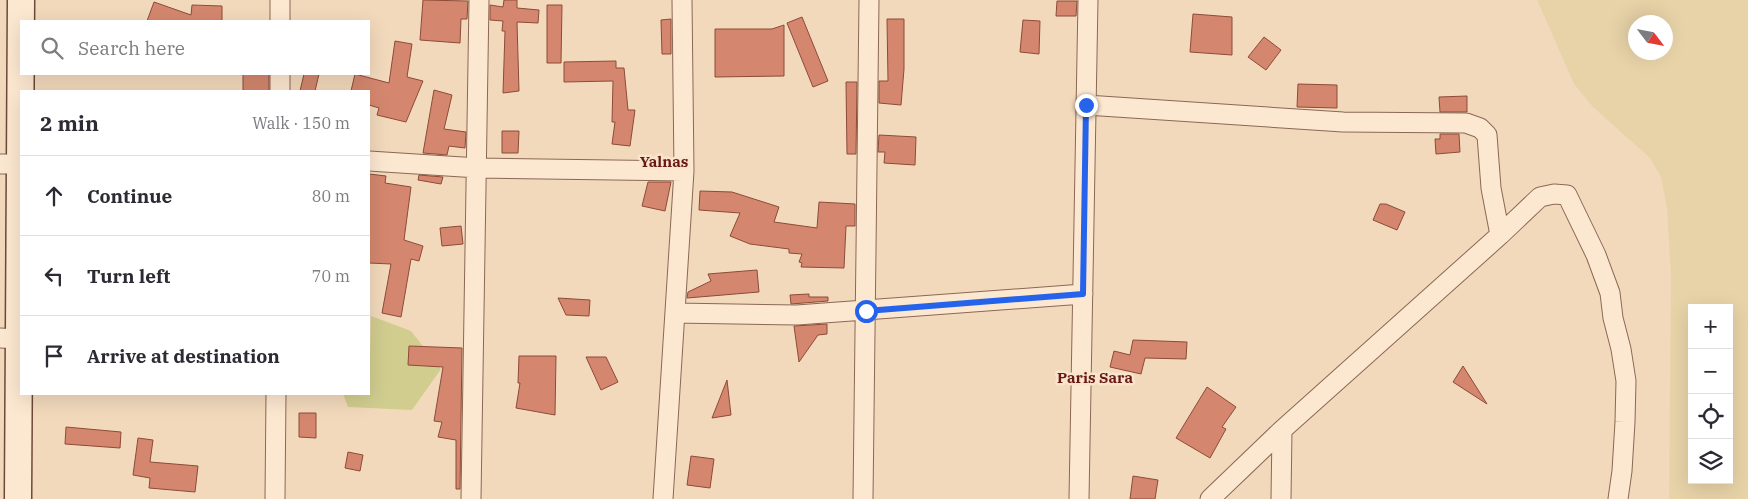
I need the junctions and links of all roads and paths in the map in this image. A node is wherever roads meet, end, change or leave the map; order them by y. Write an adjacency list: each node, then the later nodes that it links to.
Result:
1 (21, 0): 7 (street)
2 (280, 0): 8 (street)
3 (479, 0): 15 (street)
4 (682, 0): 16 (street)
5 (869, 0): 19 (street)
6 (1088, 0): 12 (street)
7 (20, 20)
8 (280, 20)
9 (20, 23): 14 (street)
10 (280, 75): 11 (street)
11 (280, 90)
12 (1086, 105): 17 (street); 18 (street)
13 (370, 162): 15 (street)
14 (14, 164): 21 (street)
15 (478, 168): 16 (street); 26 (street)
16 (684, 171): 20 (street)
17 (1500, 235): 23 (street); 32 (street)
18 (1083, 294): 19 (street); 29 (street)
19 (866, 311): 20 (street); 28 (street)
20 (675, 313): 27 (street)
21 (9, 338): 24 (street)
22 (276, 395): 25 (street)
23 (1282, 430): 30 (street); 31 (street)
24 (18, 499)
25 (275, 499)
26 (471, 499)
27 (663, 499)
28 (863, 499)
29 (1080, 499)
30 (1210, 499)
31 (1281, 499)
32 (1618, 499)

